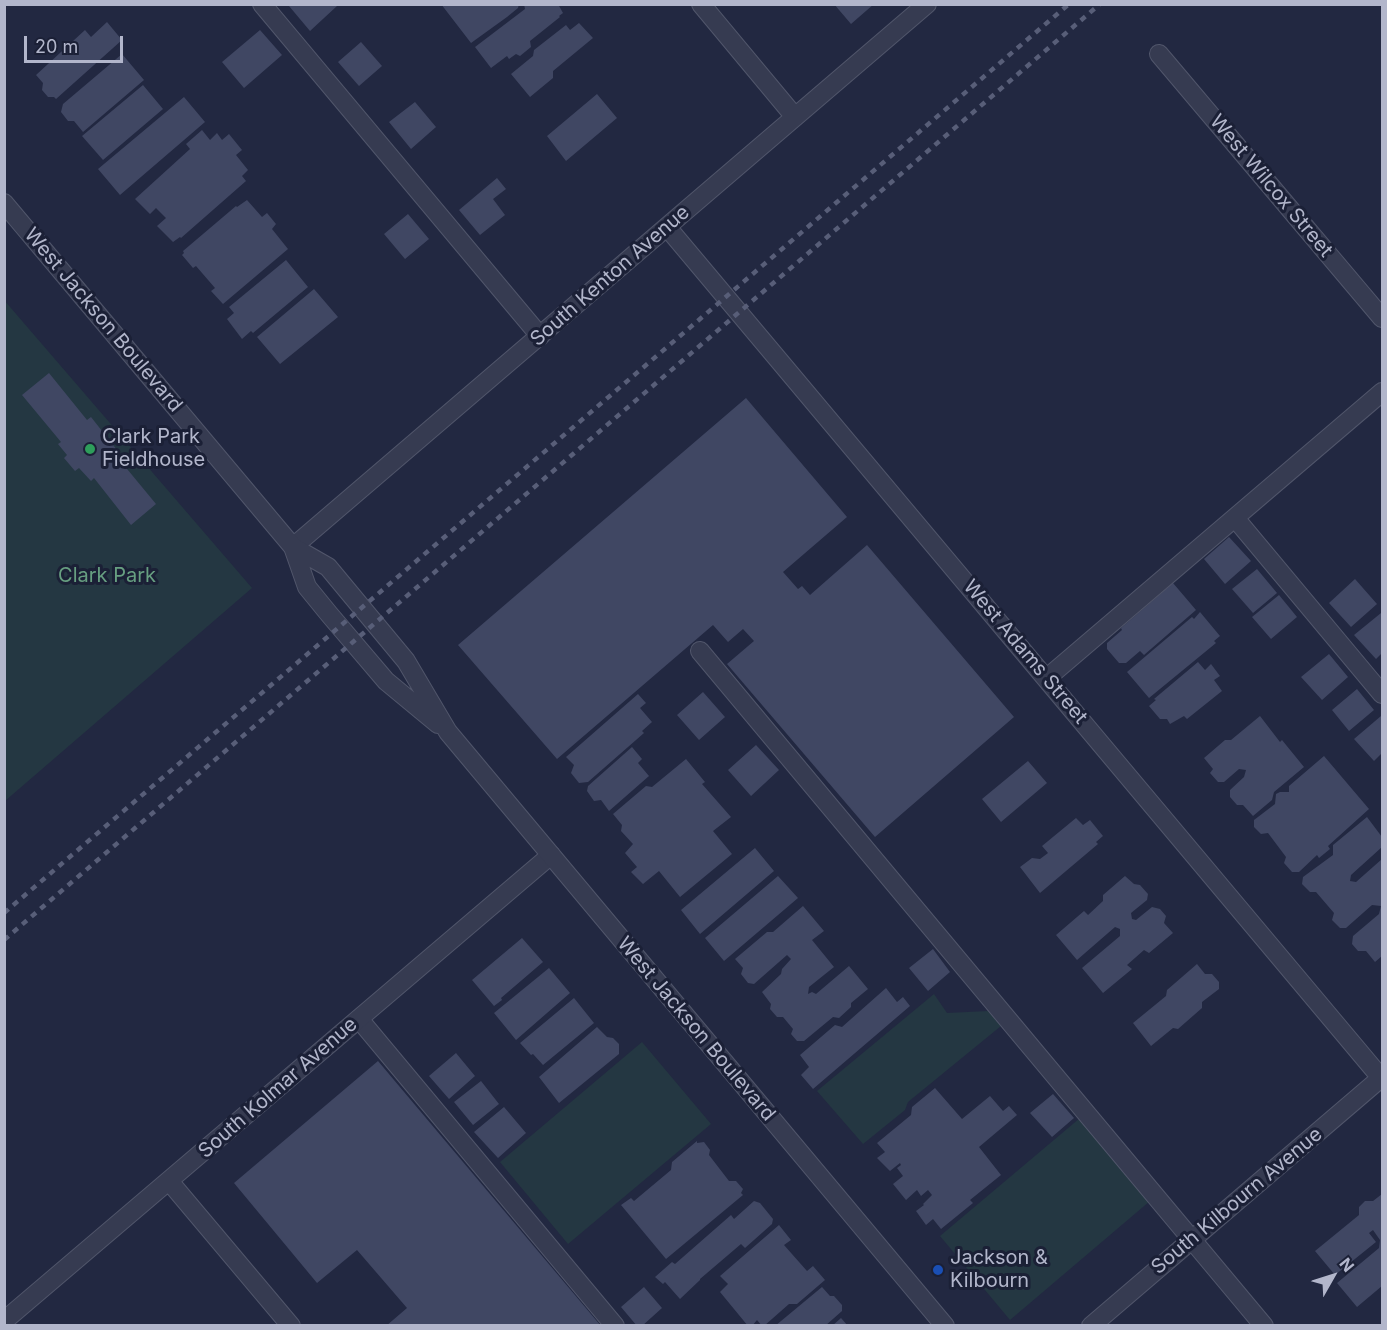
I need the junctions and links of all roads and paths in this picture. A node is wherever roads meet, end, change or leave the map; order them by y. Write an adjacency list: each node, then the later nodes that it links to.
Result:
1 (262, 4): 9 (street)
2 (701, 4): 5 (street)
3 (927, 4): 5 (street, South Kenton Avenue)
4 (1159, 54): 8 (street, West Wilcox Street)
5 (795, 117): 7 (street, South Kenton Avenue)
6 (4, 203): 12 (street, West Jackson Boulevard)
7 (667, 227): 9 (street, South Kenton Avenue); 14 (street, West Adams Street)
8 (1383, 318)
9 (540, 336): 12 (street, South Kenton Avenue)
10 (1383, 393): 11 (street)
11 (1235, 518): 14 (street); 15 (street)
12 (293, 547): 16 (street, West Jackson Boulevard); 16 (street, West Jackson Boulevard)
13 (700, 651): 21 (street)
14 (1047, 678): 19 (street, West Adams Street)
15 (1383, 694)
16 (448, 732): 17 (street, West Jackson Boulevard)
17 (551, 855): 18 (street, South Kolmar Avenue); 25 (street, West Jackson Boulevard)
18 (359, 1019): 20 (street, South Kolmar Avenue); 24 (street)
19 (1382, 1078): 21 (street, South Kilbourn Avenue)
20 (170, 1181): 22 (street, South Kolmar Avenue); 23 (street)
21 (1192, 1239): 26 (street, South Kilbourn Avenue); 27 (street)
22 (4, 1321)
23 (291, 1326)
24 (615, 1326)
25 (945, 1326)
26 (1091, 1326)
27 (1264, 1326)

